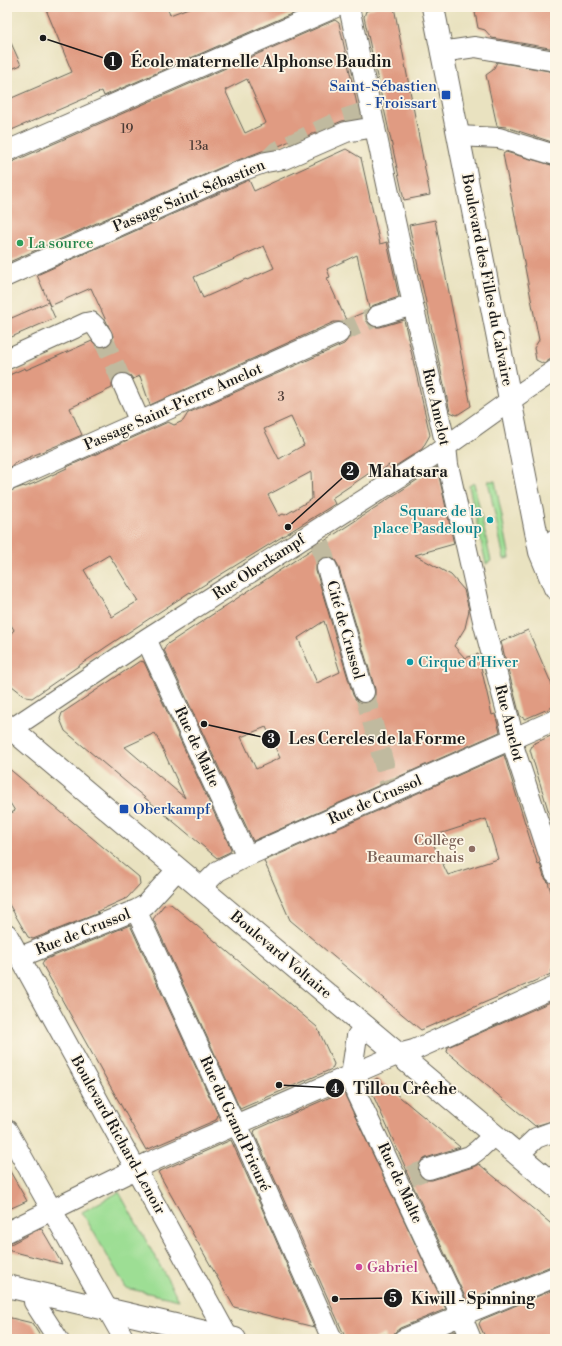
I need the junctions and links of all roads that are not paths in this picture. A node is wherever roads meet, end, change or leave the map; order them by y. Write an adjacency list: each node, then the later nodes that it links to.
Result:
1 (336, 7): 8 (street)
2 (349, 7): 6 (street, Rue Amelot)
3 (433, 8): 4 (main road, Boulevard des Filles du Calvaire)
4 (441, 52): 5 (street); 7 (main road, Boulevard des Filles du Calvaire)
5 (555, 60)
6 (375, 127): 10 (street, Passage Saint-Sébastien); 11 (street, Rue Amelot)
7 (458, 136): 9 (street); 18 (main road, Boulevard des Filles du Calvaire)
8 (7, 150)
9 (555, 155)
10 (7, 276)
11 (413, 305): 12 (street); 20 (street, Rue Amelot)
12 (377, 316)
13 (339, 333): 19 (street, Passage Saint-Pierre Amelot)
14 (102, 336): 15 (street)
15 (7, 359)
16 (555, 370): 18 (street, Rue Oberkampf)
17 (123, 384): 19 (street)
18 (511, 400): 20 (street, Rue Oberkampf); 22 (main road, Boulevard des Filles du Calvaire)
19 (140, 422): 21 (street, Passage Saint-Pierre Amelot)
20 (446, 446): 25 (street, Rue Oberkampf); 29 (street, Rue Amelot)
21 (7, 481)
22 (547, 546): 24 (main road, Boulevard des Filles du Calvaire)
23 (327, 568): 26 (street, Cité de Crussol)
24 (555, 588)
25 (146, 639): 28 (street, Rue Oberkampf); 30 (street, Rue de Malte)
26 (364, 692)
27 (555, 720): 29 (street, Rue de Crussol)
28 (9, 729): 31 (main road, Boulevard Voltaire)
29 (514, 739): 30 (street, Rue de Crussol); 32 (street, Rue Amelot)
30 (247, 856): 33 (street, Rue de Crussol)
31 (178, 869): 33 (main road, Boulevard Voltaire); 34 (street, Rue de Crussol)
32 (554, 869)
33 (201, 888): 38 (main road, Boulevard Voltaire)
34 (136, 910): 36 (street, Rue de Crussol); 41 (street, Rue du Grand Prieuré)
35 (7, 934): 36 (street, Boulevard Richard-Lenoir)
36 (20, 957): 47 (street, Boulevard Richard-Lenoir)
37 (555, 987): 39 (street)
38 (366, 1026): 39 (main road, Boulevard Voltaire); 40 (street, Rue de Malte)
39 (399, 1054): 40 (street); 44 (main road, Boulevard Voltaire)
40 (351, 1076): 41 (street); 55 (street, Rue de Malte)
41 (236, 1125): 47 (street); 59 (street, Rue du Grand Prieuré)
42 (7, 1130): 49 (street)
43 (555, 1131): 45 (street)
44 (494, 1135): 45 (main road, Boulevard Voltaire); 46 (street)
45 (518, 1155): 48 (main road, Boulevard Voltaire)
46 (429, 1169)
47 (131, 1172): 49 (street); 56 (street, Boulevard Richard-Lenoir)
48 (555, 1186)
49 (51, 1210): 50 (street); 54 (street)
50 (7, 1232)
51 (555, 1277): 55 (street)
52 (7, 1286): 53 (main road)
53 (36, 1293): 54 (main road); 57 (street)
54 (107, 1310): 56 (main road); 58 (street)
55 (461, 1315): 60 (street); 61 (street, Rue de Malte)
56 (231, 1338)
57 (58, 1339)
58 (124, 1339)
59 (332, 1339)
60 (404, 1339)
61 (471, 1339)

